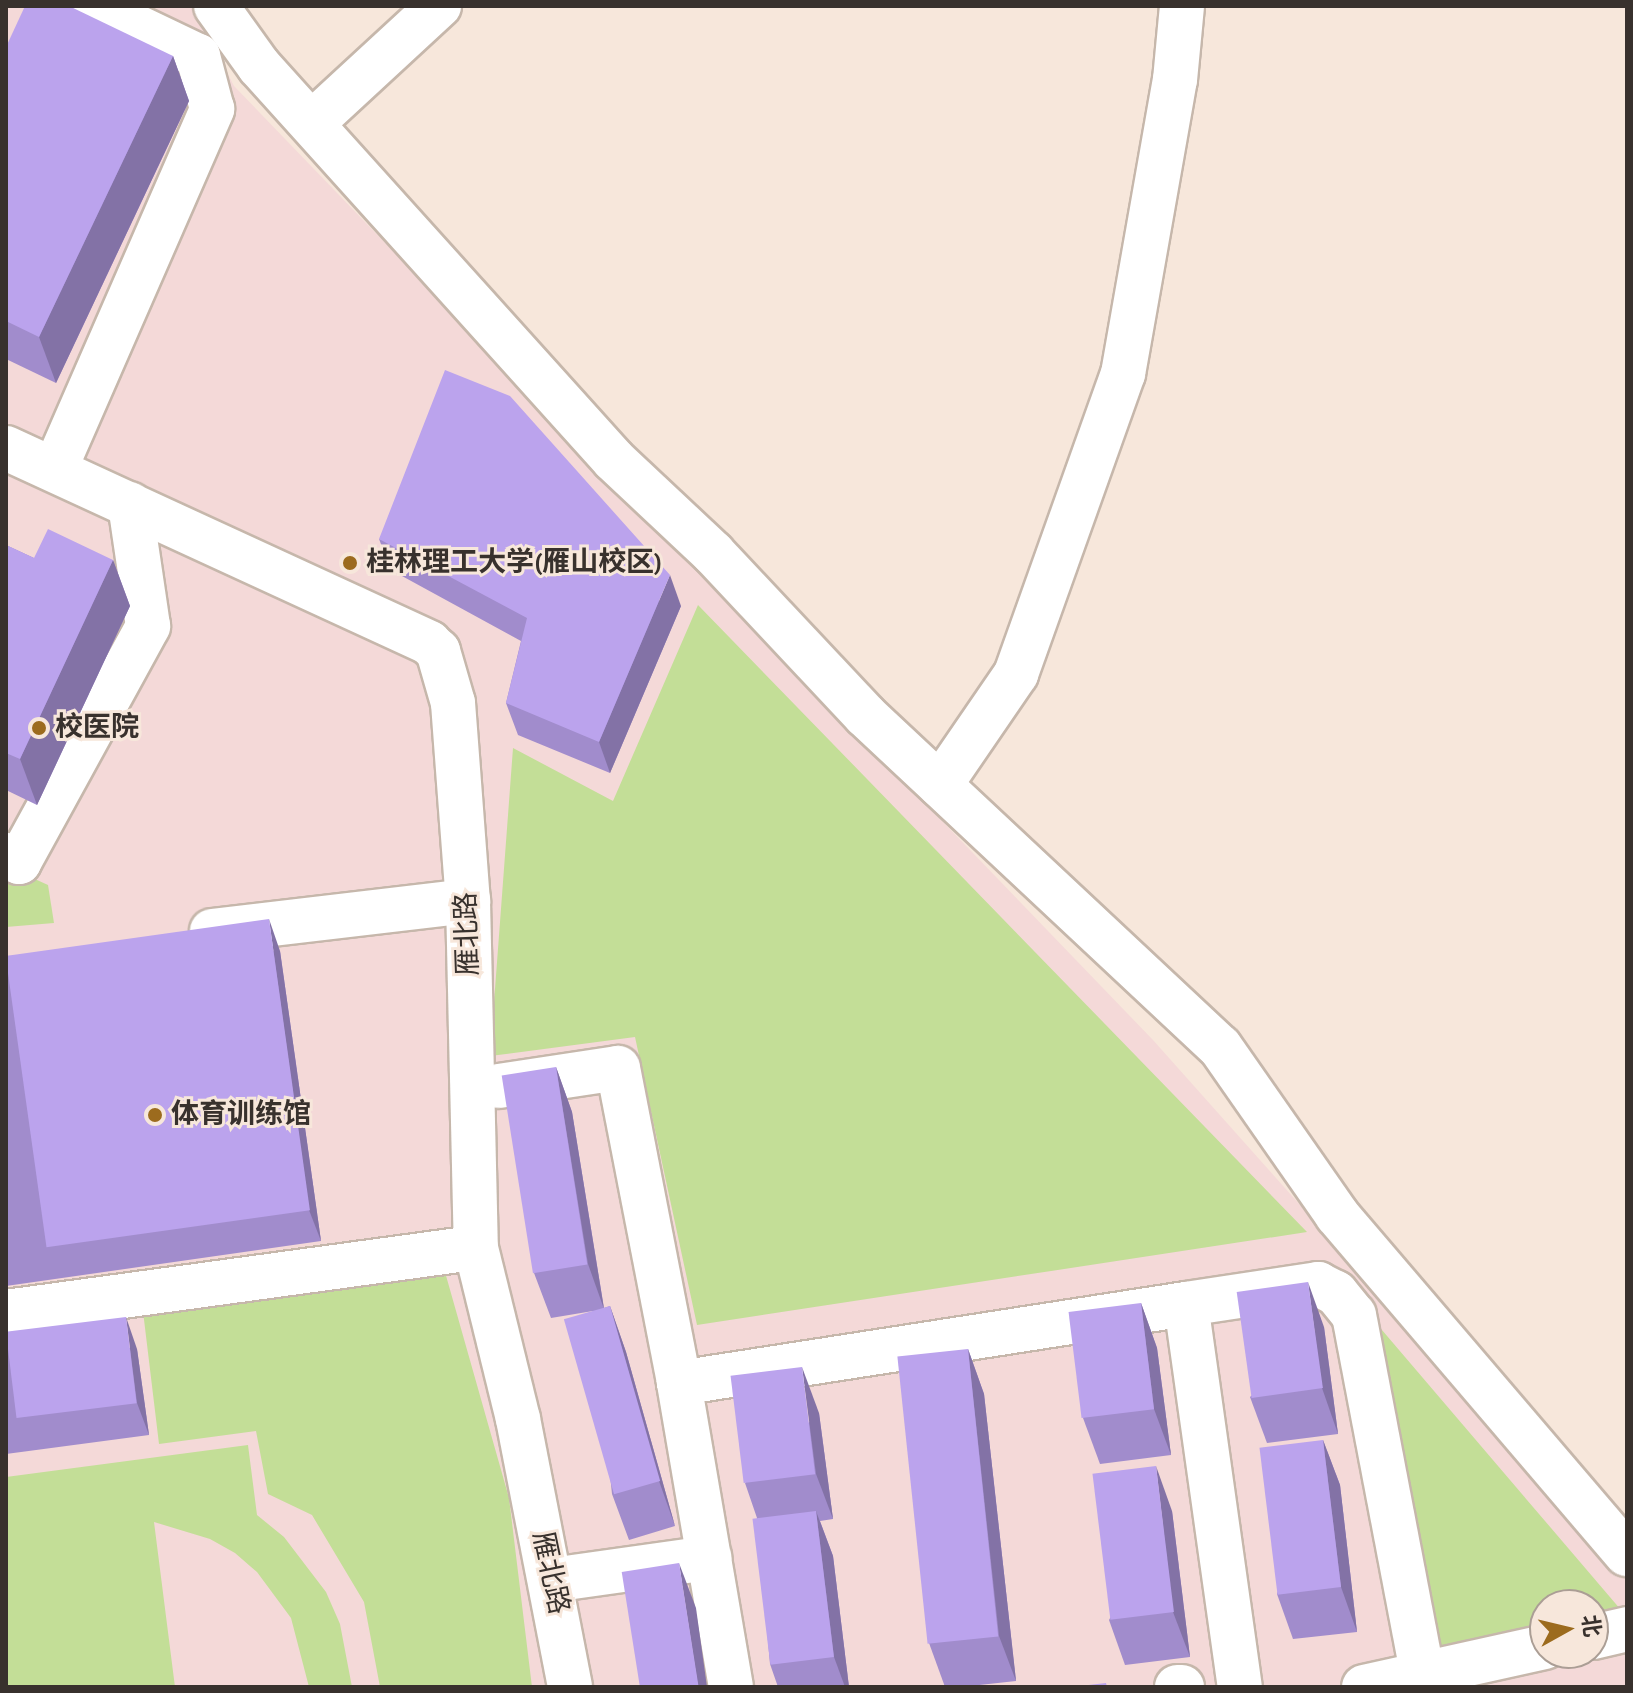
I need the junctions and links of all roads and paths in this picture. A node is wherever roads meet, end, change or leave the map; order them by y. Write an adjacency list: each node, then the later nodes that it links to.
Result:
1 (93, 6): 7 (street)
2 (216, 6): 5 (street)
3 (439, 6): 5 (street)
4 (1182, 6): 9 (street)
5 (312, 123): 9 (street)
6 (6, 448): 7 (street, 雁北路)
7 (55, 469): 8 (street, 雁北路)
8 (130, 504): 10 (street); 11 (street, 雁北路)
9 (940, 785): 18 (street)
10 (6, 855)
11 (468, 901): 12 (street); 13 (street, 雁北路)
12 (175, 936)
13 (472, 1091): 14 (street, 雁北路); 17 (street)
14 (476, 1248): 16 (street); 20 (street, 雁北路)
15 (1186, 1304): 17 (street); 22 (street); 25 (street)
16 (6, 1312)
17 (679, 1383): 19 (street)
18 (1627, 1554)
19 (709, 1558): 20 (street); 24 (street)
20 (552, 1580): 23 (street, 雁北路)
21 (1529, 1650): 22 (street)
22 (1422, 1673): 26 (street)
23 (570, 1687)
24 (731, 1687)
25 (1240, 1687)
26 (1364, 1687)

